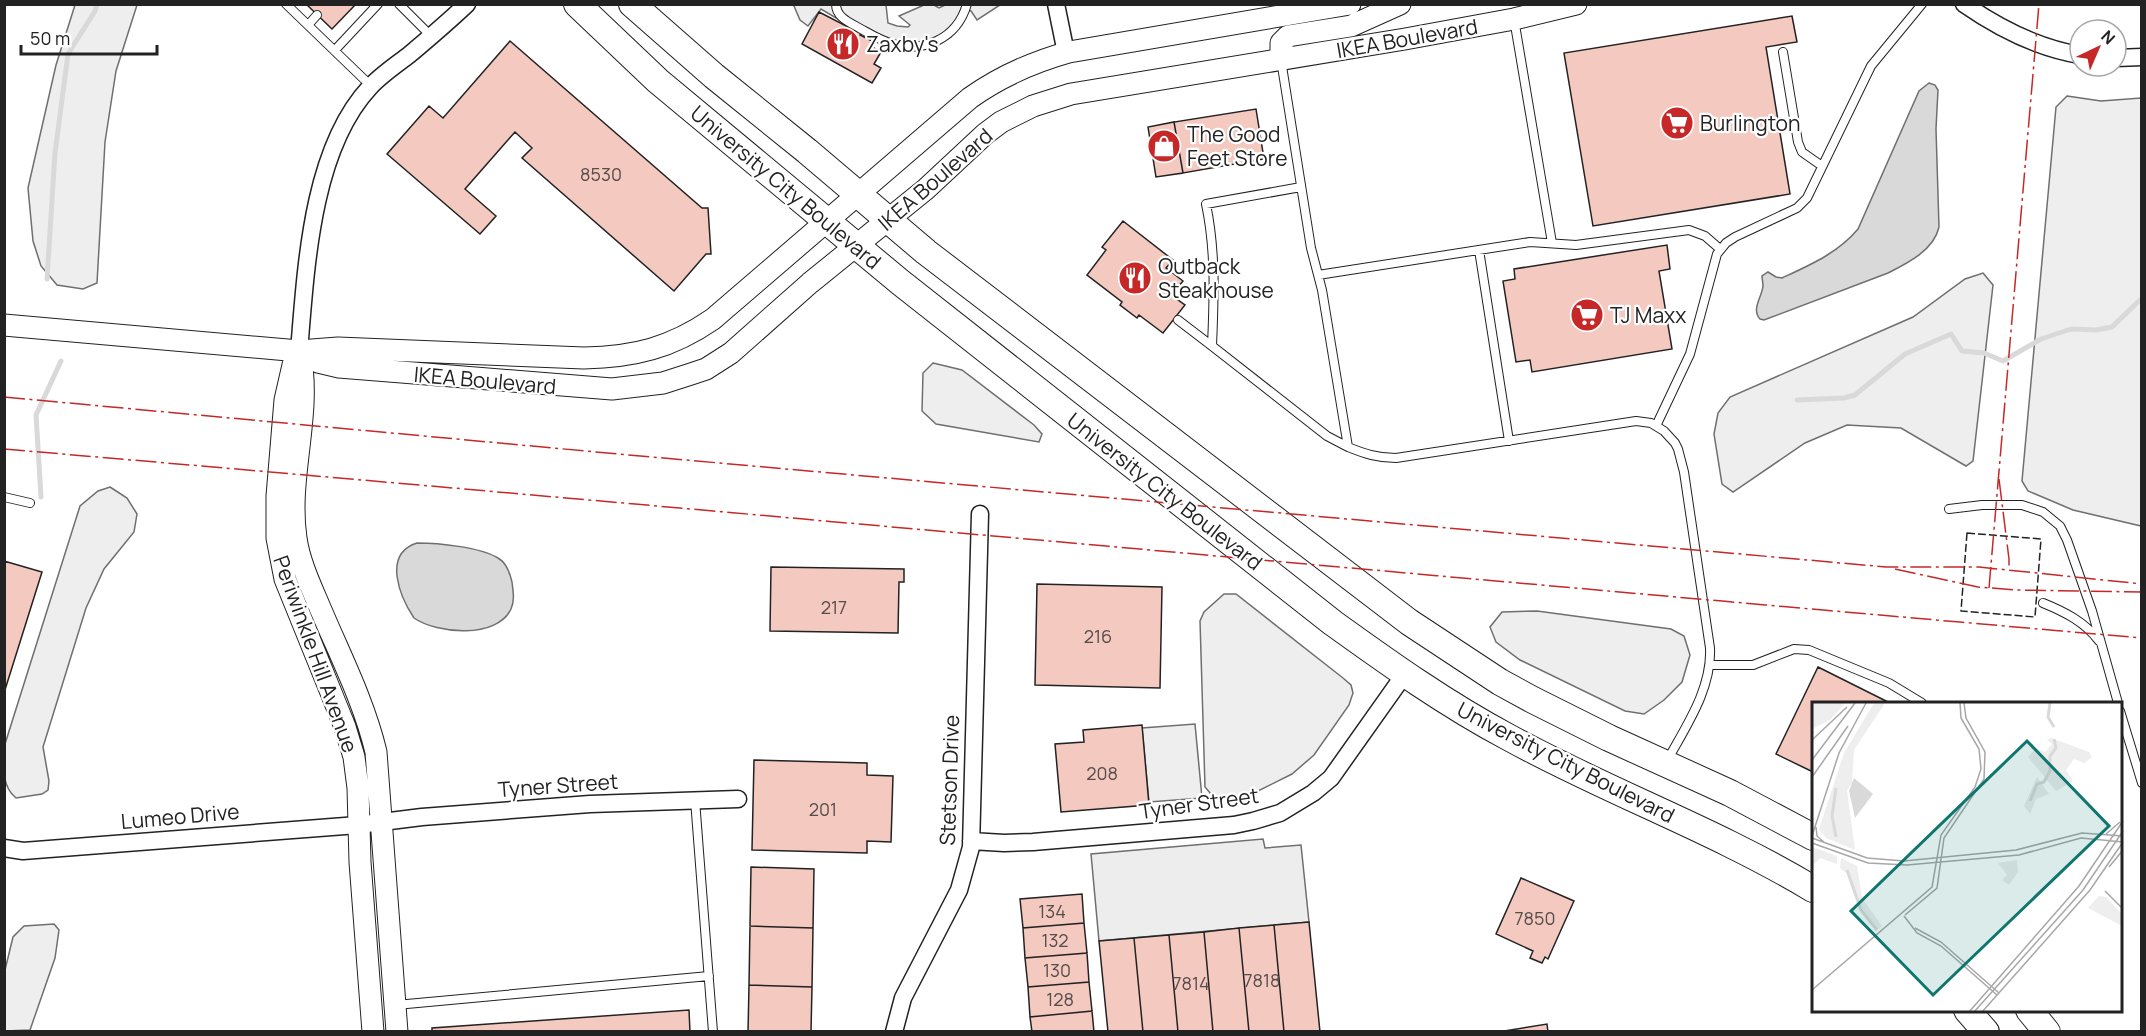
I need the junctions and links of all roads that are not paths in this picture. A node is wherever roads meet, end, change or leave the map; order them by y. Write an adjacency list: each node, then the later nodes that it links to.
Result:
1 (378, 4): 19 (lane)
2 (399, 4): 18 (lane)
3 (467, 4): 18 (street, Periwinkle Hill Avenue)
4 (577, 4): 28 (main road, University City Boulevard)
5 (632, 4): 27 (main road, University City Boulevard)
6 (836, 4): 7 (lane)
7 (967, 4)
8 (1056, 4): 20 (street)
9 (1350, 4): 20 (street, IKEA Boulevard)
10 (1400, 4): 23 (street)
11 (1576, 4): 16 (street, IKEA Boulevard)
12 (1922, 4): 25 (lane)
13 (1964, 4): 22 (street)
14 (286, 5): 17 (lane)
15 (317, 15): 17 (lane)
16 (1514, 19): 23 (street, IKEA Boulevard); 30 (lane)
17 (309, 25): 19 (lane)
18 (431, 36): 24 (street, Periwinkle Hill Avenue)
19 (335, 50): 24 (lane)
20 (1066, 52): 27 (street, IKEA Boulevard)
21 (1783, 52): 25 (lane)
22 (2068, 53)
23 (1281, 60): 26 (lane); 29 (street, IKEA Boulevard)
24 (372, 86): 38 (street, Periwinkle Hill Avenue)
25 (1822, 166): 32 (lane)
26 (1301, 187): 34 (lane); 37 (lane)
27 (858, 194): 28 (street, IKEA Boulevard); 29 (main road, University City Boulevard)
28 (826, 220): 31 (main road, University City Boulevard); 38 (street, IKEA Boulevard)
29 (888, 220): 31 (street, IKEA Boulevard); 53 (main road, University City Boulevard)
30 (1552, 243): 32 (lane); 33 (lane)
31 (857, 246): 38 (street, IKEA Boulevard); 49 (main road, University City Boulevard)
32 (1720, 249): 39 (lane)
33 (1479, 250): 34 (lane); 40 (lane)
34 (1318, 275): 41 (lane)
35 (1178, 320): 37 (lane)
36 (4, 325): 38 (street, IKEA Boulevard)
37 (1212, 346): 41 (lane)
38 (299, 351): 57 (street, Periwinkle Hill Avenue); 58 (street, Periwinkle Hill Avenue)
39 (1656, 426): 40 (lane); 48 (lane)
40 (1509, 441): 41 (lane)
41 (1348, 447)
42 (4, 497): 43 (lane)
43 (30, 503)
44 (1949, 509): 47 (lane)
45 (980, 514): 60 (street, Stetson Drive)
46 (2043, 603): 47 (lane)
47 (2101, 644): 51 (lane)
48 (1711, 665): 50 (lane); 53 (lane)
49 (1404, 675): 60 (street, Tyner Street); 62 (main road, University City Boulevard)
50 (1920, 702)
51 (2118, 702)
52 (2122, 714): 54 (lane)
53 (1666, 764): 59 (main road, University City Boulevard)
54 (2142, 783)
55 (738, 799): 56 (street, Tyner Street)
56 (695, 800): 57 (street, Tyner Street); 63 (lane)
57 (382, 823): 58 (street, Tyner Street); 64 (street, Periwinkle Hill Avenue)
58 (358, 825): 61 (street, Lumeo Drive); 66 (street, Periwinkle Hill Avenue)
59 (1812, 836)
60 (971, 841): 69 (street, Stetson Drive)
61 (4, 848)
62 (1812, 888)
63 (709, 976): 64 (lane); 68 (lane)
64 (395, 1005): 67 (street, Periwinkle Hill Avenue)
65 (2030, 1012): 70 (main road)
66 (373, 1032)
67 (397, 1032)
68 (714, 1032)
69 (894, 1032)
70 (2047, 1032)

